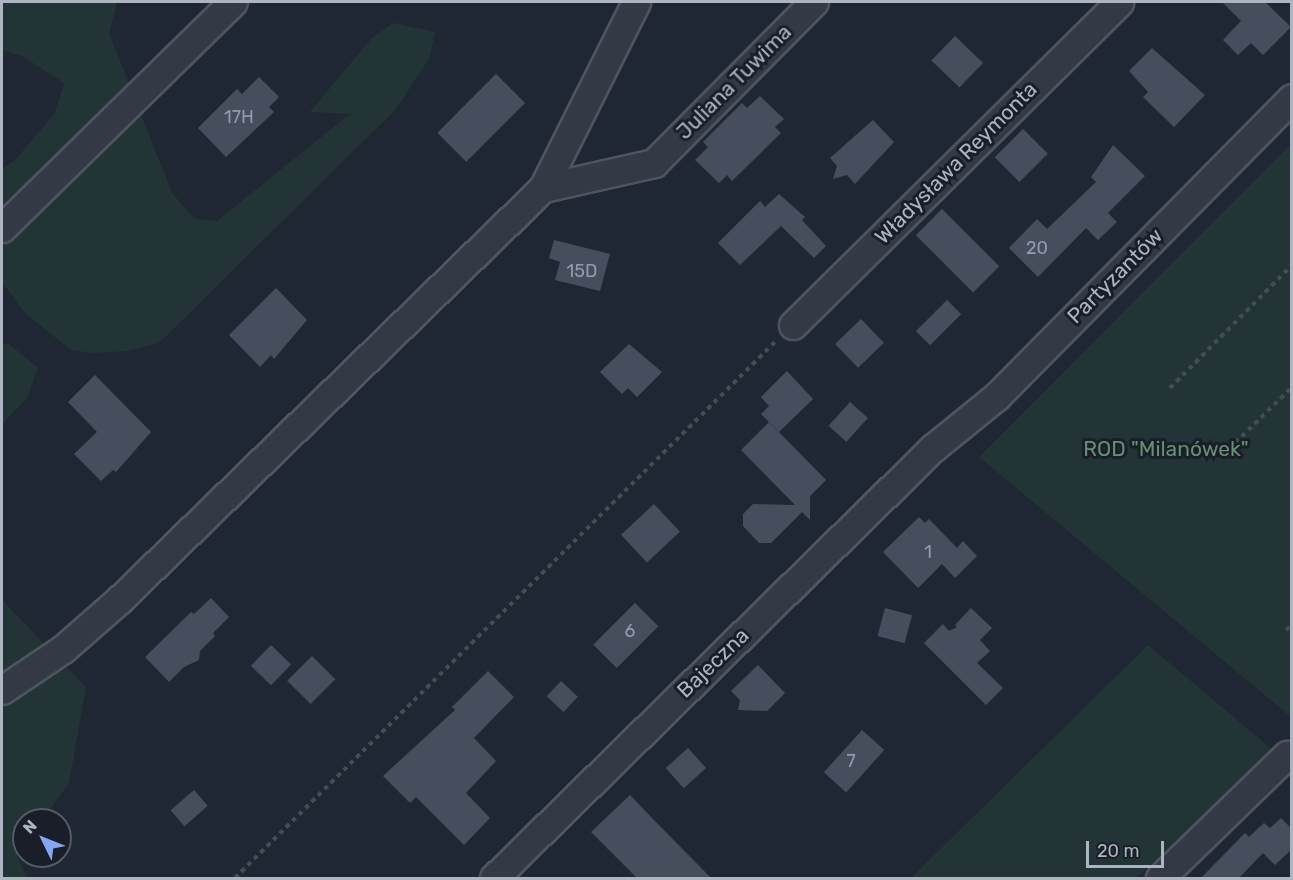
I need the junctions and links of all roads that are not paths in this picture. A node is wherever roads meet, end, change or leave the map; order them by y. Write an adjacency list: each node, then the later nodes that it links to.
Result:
1 (233, 2): 7 (street)
2 (636, 2): 6 (street)
3 (814, 2): 6 (street, Juliana Tuwima)
4 (1119, 2): 8 (street, Władysława Reymonta)
5 (1292, 98): 9 (street, Partyzantów)
6 (543, 188): 10 (street)
7 (2, 228)
8 (793, 325)
9 (933, 448): 12 (street, Bajeczna)
10 (2, 690)
11 (1287, 754): 13 (street)
12 (494, 879)
13 (1160, 879)

